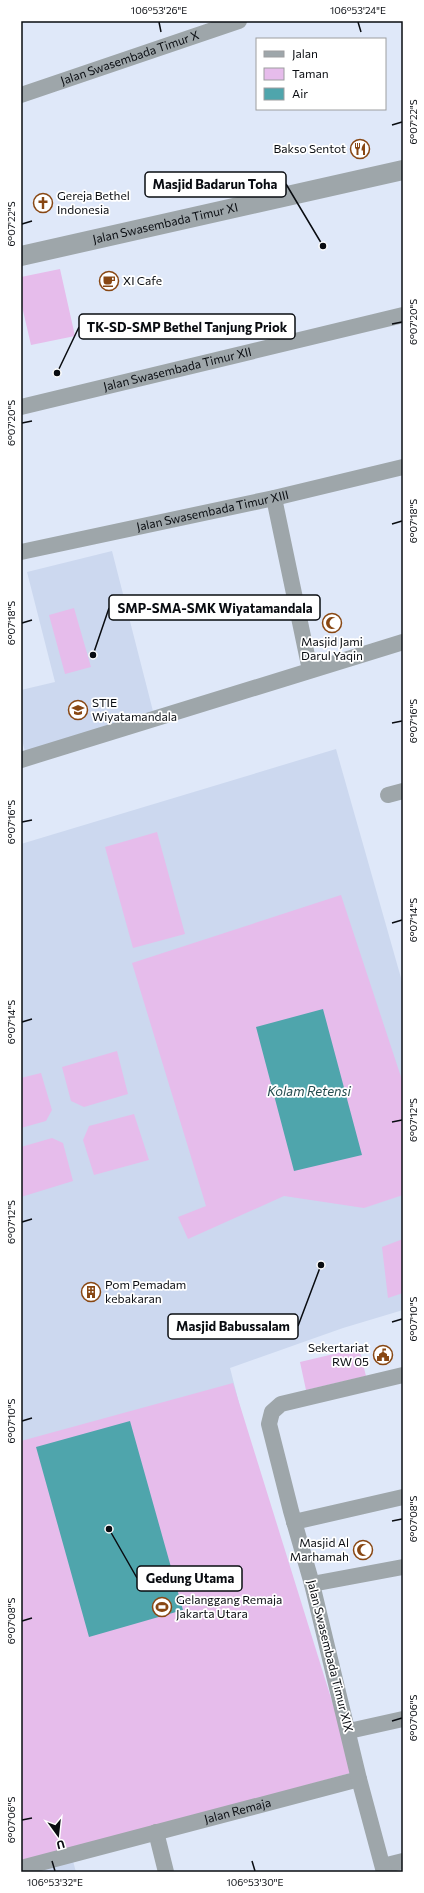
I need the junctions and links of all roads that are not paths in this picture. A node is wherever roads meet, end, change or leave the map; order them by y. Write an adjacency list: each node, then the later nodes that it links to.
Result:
1 (239, 21): 2 (street, Jalan Swasembada Timur X)
2 (21, 95)
3 (403, 170): 4 (street, Jalan Swasembada Timur XI)
4 (21, 256)
5 (403, 315): 6 (street, Jalan Swasembada Timur XII)
6 (21, 407)
7 (403, 467): 8 (street, Jalan Swasembada Timur XIII)
8 (274, 498): 9 (street, Jalan Swasembada Timur XIII); 11 (street)
9 (21, 552)
10 (403, 642): 11 (street)
11 (310, 670): 12 (street)
12 (21, 760)
13 (403, 1375): 15 (street, Jalan Swasembada Timur XIX)
14 (403, 1497): 15 (street)
15 (294, 1522): 17 (street, Jalan Swasembada Timur XIX)
16 (403, 1567): 17 (street)
17 (312, 1584): 19 (street, Jalan Swasembada Timur XIX)
18 (403, 1719): 19 (street)
19 (348, 1731): 20 (street, Jalan Swasembada Timur XIX)
20 (359, 1779): 21 (street, Jalan Remaja); 25 (street, Jalan Swasembada Timur XIX)
21 (156, 1832): 24 (street, Jalan Remaja); 26 (street)
22 (403, 1862): 25 (street)
23 (21, 1868): 24 (street, Jalan Remaja)
24 (38, 1868)
25 (383, 1869)
26 (166, 1872)

